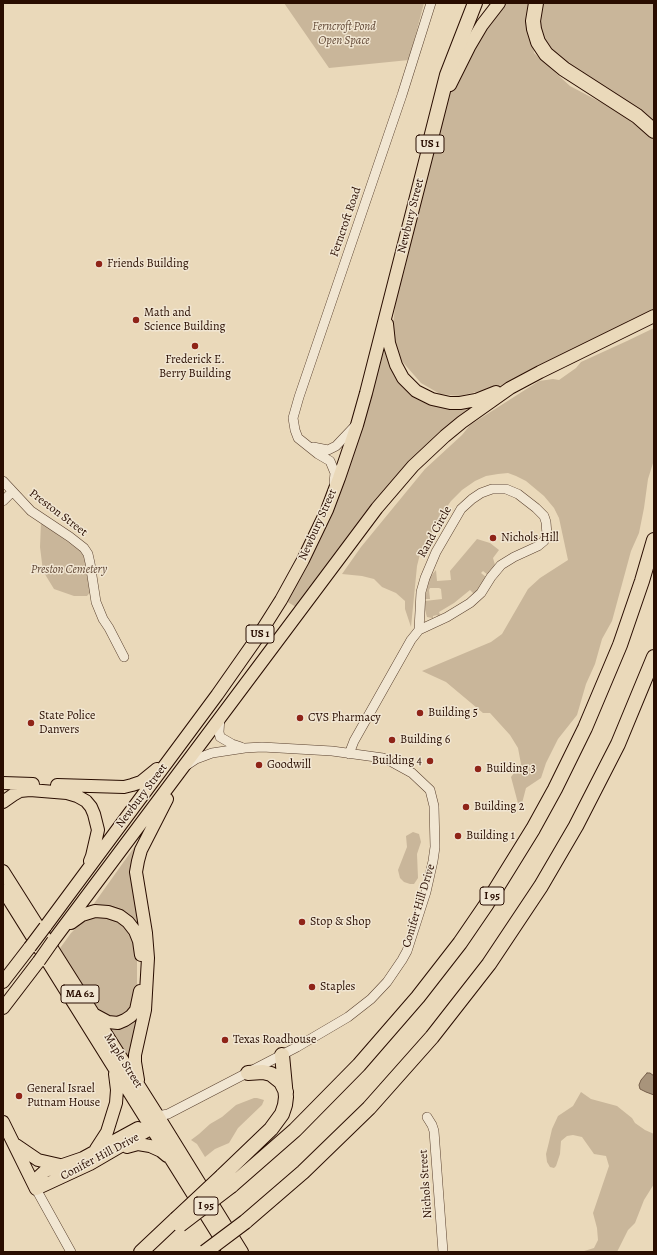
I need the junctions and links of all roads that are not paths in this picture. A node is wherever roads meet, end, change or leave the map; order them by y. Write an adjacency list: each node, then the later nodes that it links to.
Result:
1 (431, 3): 11 (street, Ferncroft Road)
2 (475, 3): 6 (highway)
3 (499, 3): 6 (main road, Newbury Street / US 1)
4 (536, 3): 5 (highway)
5 (654, 131)
6 (429, 146): 7 (main road, Newbury Street / US 1)
7 (391, 297): 9 (main road); 10 (main road, Newbury Street / US 1)
8 (654, 316): 9 (main road, Newbury Street / US 1)
9 (540, 372): 20 (main road, Newbury Street / US 1)
10 (357, 425): 11 (street); 14 (main road, Newbury Street / US 1)
11 (307, 446): 14 (street, Ferncroft Road)
12 (3, 482): 13 (street, Preston Street)
13 (12, 492): 15 (street); 18 (street, Preston Street)
14 (334, 492): 23 (main road, Newbury Street / US 1)
15 (3, 501)
16 (654, 540): 47 (highway, I 95)
17 (419, 630): 17 (street, Rand Circle); 22 (street)
18 (124, 657)
19 (654, 657): 53 (highway, bridge)
20 (220, 717): 21 (street, Conifer Hill Drive); 24 (main road, Newbury Street / US 1)
21 (244, 748): 22 (street, Conifer Hill Drive); 24 (street, Conifer Hill Drive)
22 (349, 754): 34 (street, Conifer Hill Drive)
23 (169, 760): 25 (main road); 28 (main road, Newbury Street / US 1)
24 (183, 767): 30 (main road, Newbury Street / US 1); 38 (main road)
25 (3, 783)
26 (3, 802): 28 (main road)
27 (3, 871): 33 (main road, Maple Street / MA 62)
28 (79, 881): 31 (main road, Newbury Street / US 1, bridge)
29 (3, 890): 35 (main road, Maple Street / MA 62)
30 (63, 928): 32 (main road, Newbury Street / US 1, bridge); 33 (main road)
31 (4, 981)
32 (3, 1008)
33 (91, 1011): 38 (main road, Maple Street / MA 62)
34 (282, 1055): 36 (street, Conifer Hill Drive); 37 (highway)
35 (112, 1066): 40 (main road, Maple Street / MA 62); 44 (main road)
36 (248, 1073): 37 (highway); 40 (street, Conifer Hill Drive)
37 (286, 1093): 47 (highway)
38 (145, 1095): 40 (main road, Maple Street / MA 62)
39 (426, 1117): 56 (street, Nichols Street)
40 (157, 1121): 43 (main road, Conifer Hill Drive); 44 (main road, Conifer Hill Drive); 45 (main road, Maple Street / MA 62); 55 (main road, Maple Street / MA 62)
41 (3, 1122): 42 (main road)
42 (13, 1141): 46 (main road); 48 (main road)
43 (116, 1150): 45 (main road); 48 (main road, Conifer Hill Drive)
44 (94, 1152): 46 (main road, Conifer Hill Drive)
45 (173, 1161): 54 (main road, Maple Street / MA 62)
46 (61, 1166): 48 (main road, Conifer Hill Drive)
47 (227, 1181): 49 (highway, I 95, bridge)
48 (35, 1185): 50 (street)
49 (178, 1222): 51 (highway); 52 (highway, I 95)
50 (71, 1252)
51 (141, 1252)
52 (146, 1252)
53 (205, 1252)
54 (229, 1252)
55 (242, 1252)
56 (443, 1252)

